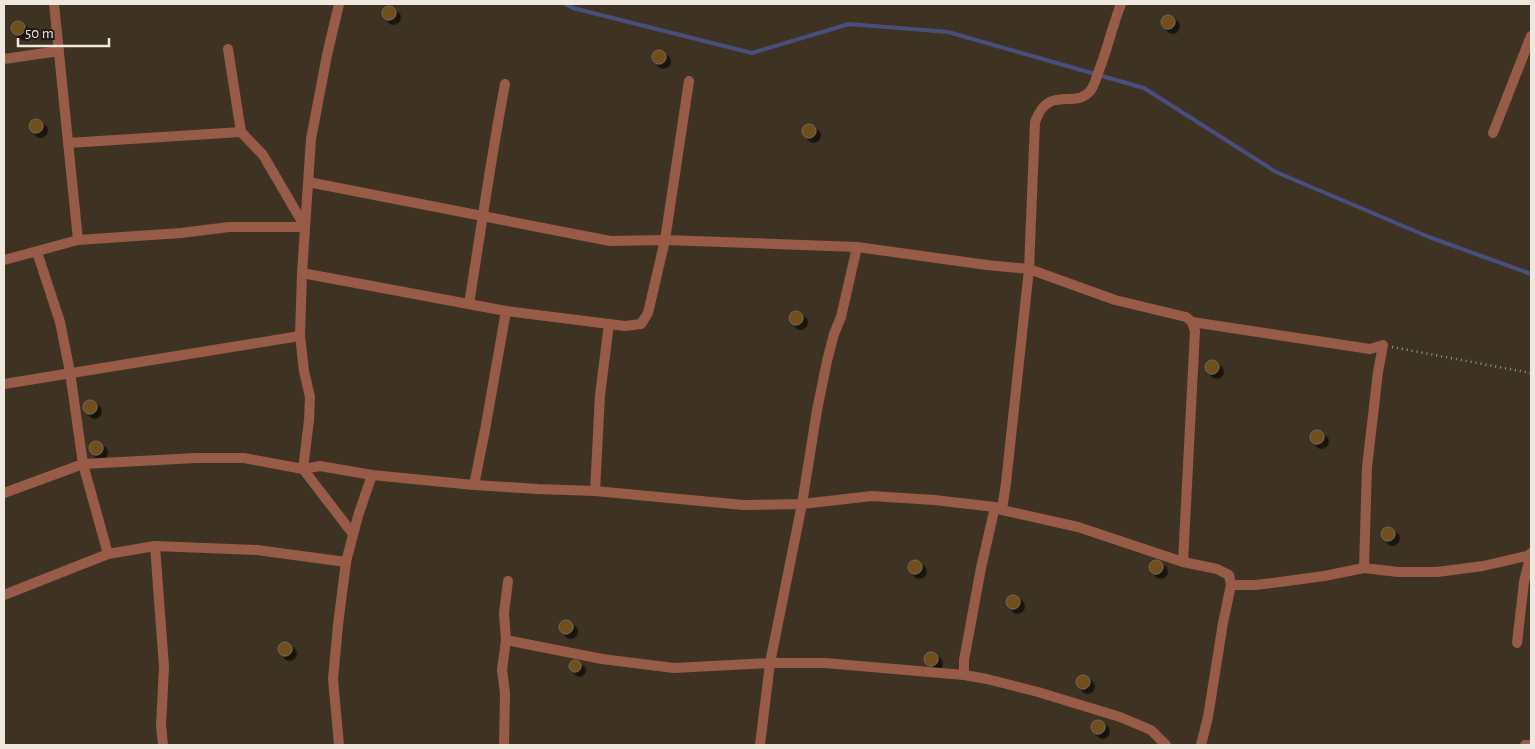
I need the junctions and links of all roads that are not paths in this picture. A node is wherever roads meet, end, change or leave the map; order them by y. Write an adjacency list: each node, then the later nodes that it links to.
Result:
1 (54, 4): 6 (street)
2 (339, 4): 13 (street)
3 (1121, 4): 21 (street)
4 (1531, 36): 11 (street)
5 (228, 49): 10 (street)
6 (59, 51): 7 (street); 12 (street)
7 (4, 59)
8 (688, 80): 17 (street)
9 (505, 84): 14 (street)
10 (241, 132): 12 (street); 15 (street)
11 (1493, 133)
12 (68, 143): 16 (street)
13 (308, 182): 14 (street); 15 (street)
14 (484, 217): 17 (street); 23 (street)
15 (305, 227): 16 (street); 22 (street)
16 (78, 240): 19 (street)
17 (664, 240): 18 (street); 26 (street)
18 (857, 247): 21 (street); 36 (street)
19 (37, 252): 20 (street); 28 (street)
20 (4, 260)
21 (1028, 269): 25 (street); 37 (street)
22 (302, 273): 23 (street); 27 (street)
23 (469, 304): 24 (street)
24 (506, 311): 26 (street); 33 (street)
25 (1192, 322): 43 (street); 44 (street)
26 (609, 324): 34 (street)
27 (300, 336): 28 (street); 31 (street)
28 (70, 372): 29 (street); 30 (street)
29 (4, 384)
30 (83, 464): 31 (street); 35 (street); 40 (street)
31 (303, 469): 32 (street); 38 (street)
32 (372, 475): 33 (street); 38 (street)
33 (474, 485): 34 (street)
34 (595, 491): 36 (street)
35 (4, 493)
36 (802, 504): 37 (street); 50 (street)
37 (999, 508): 43 (street); 51 (street)
38 (353, 534): 42 (street)
39 (155, 546): 40 (street); 42 (street); 53 (street)
40 (108, 554): 47 (street)
41 (1531, 554): 44 (street); 49 (street)
42 (346, 562): 54 (street)
43 (1183, 562): 46 (street)
44 (1364, 568): 46 (street)
45 (508, 581): 48 (street)
46 (1231, 585): 58 (street)
47 (4, 595)
48 (506, 640): 50 (street); 55 (street)
49 (1517, 643)
50 (770, 663): 51 (street); 56 (street)
51 (964, 675): 57 (street)
52 (1531, 744): 59 (street)
53 (163, 745)
54 (339, 745)
55 (504, 745)
56 (760, 745)
57 (1166, 745)
58 (1201, 745)
59 (1525, 745)

